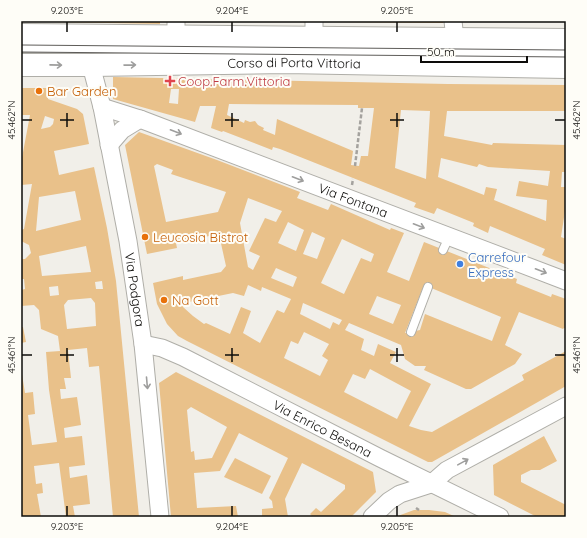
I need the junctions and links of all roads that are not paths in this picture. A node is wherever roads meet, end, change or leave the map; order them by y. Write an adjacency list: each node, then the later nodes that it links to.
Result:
1 (176, 29): 2 (street, Corso di Porta Vittoria); 4 (street, Corso di Porta Vittoria)
2 (314, 29): 3 (street, Corso di Porta Vittoria)
3 (454, 30): 5 (street, Corso di Porta Vittoria)
4 (21, 35)
5 (566, 40)
6 (21, 48): 8 (lane)
7 (566, 54): 8 (lane)
8 (88, 57): 9 (street, Corso di Porta Vittoria, one-way to 8); 10 (street, Corso di Porta Vittoria, one-way to 10); 11 (street, Via Podgora)
9 (21, 65)
10 (566, 67)
11 (102, 108): 12 (street, Via Fontana); 13 (street, Via Podgora)
12 (140, 118): 13 (street); 14 (street, Via Fontana, one-way to 14)
13 (109, 145): 17 (street, Via Podgora)
14 (566, 281)
15 (428, 287): 16 (lane)
16 (412, 332)
17 (143, 344): 19 (street, Via Enrico Besana); 20 (street, Via Podgora, one-way to 20)
18 (566, 406): 19 (street, one-way to 18)
19 (431, 484): 21 (street); 22 (street, Via Enrico Besana)
20 (160, 517)
21 (372, 517)
22 (500, 517)

